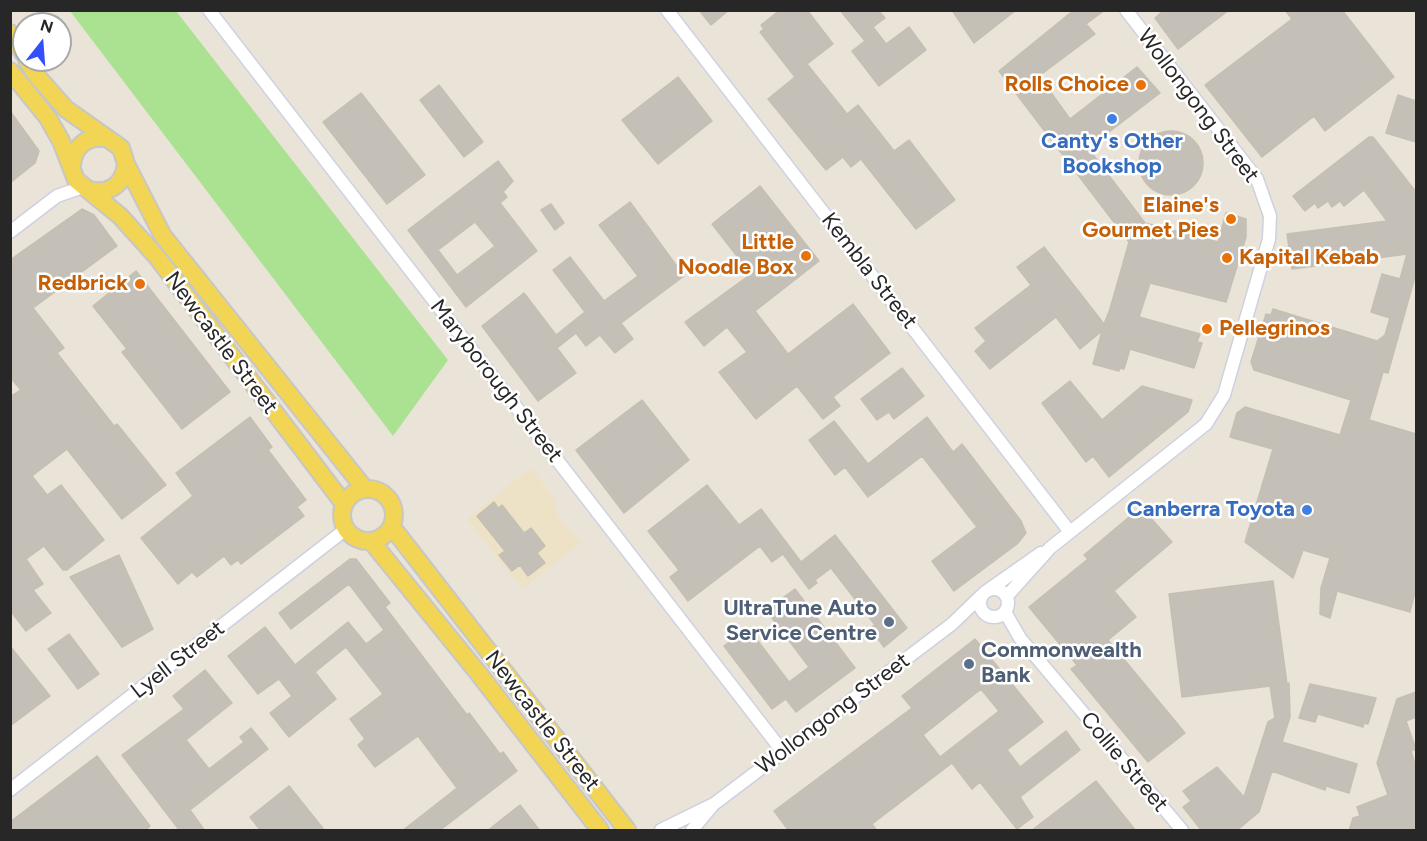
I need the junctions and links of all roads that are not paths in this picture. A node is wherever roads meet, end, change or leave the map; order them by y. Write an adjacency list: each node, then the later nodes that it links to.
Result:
1 (209, 10): 23 (street, Maryborough Street)
2 (667, 10): 16 (street, Kembla Street)
3 (1126, 10): 16 (street, Wollongong Street)
4 (10, 71): 8 (main road, Newcastle Street)
5 (34, 72): 6 (main road, Newcastle Street)
6 (105, 138): 7 (main road, Newcastle Street); 8 (main road)
7 (126, 164): 9 (main road); 12 (main road, Newcastle Street)
8 (72, 168): 9 (main road, Newcastle Street); 10 (street)
9 (86, 188): 10 (street); 13 (main road, Newcastle Street)
10 (57, 196): 11 (street)
11 (10, 232)
12 (364, 489): 13 (main road); 14 (main road)
13 (344, 504): 15 (main road)
14 (392, 527): 17 (main road); 27 (main road, Newcastle Street)
15 (346, 529): 17 (main road); 24 (street, Lyell Street)
16 (1070, 532): 18 (street, Wollongong Street)
17 (371, 541): 26 (main road, Newcastle Street)
18 (1050, 548): 19 (street, Wollongong Street); 20 (street, Wollongong Street)
19 (985, 593): 20 (street); 21 (street); 22 (street, Wollongong Street)
20 (1006, 596): 21 (street)
21 (995, 614): 22 (street, Wollongong Street); 30 (street, Collie Street)
22 (952, 624): 23 (street, Wollongong Street)
23 (783, 752): 25 (street, Wollongong Street)
24 (10, 790)
25 (714, 804): 28 (street, Wollongong Street); 29 (street, Wollongong Street)
26 (600, 831)
27 (627, 831)
28 (661, 831)
29 (692, 831)
30 (1182, 831)

